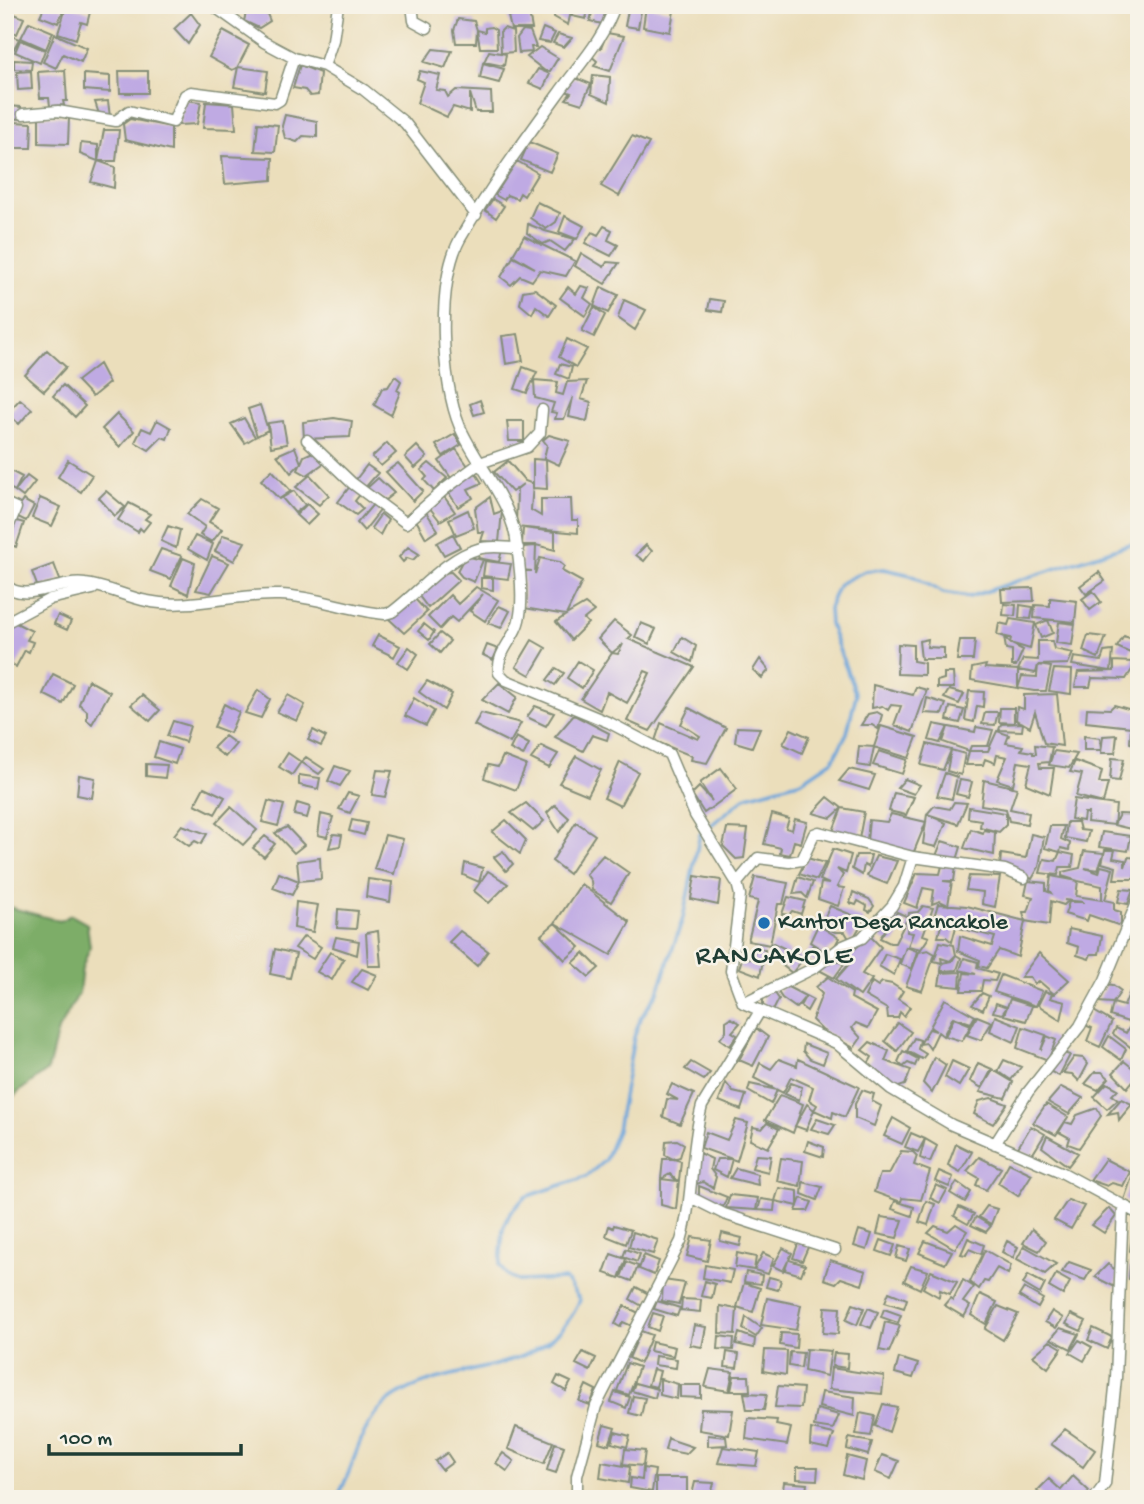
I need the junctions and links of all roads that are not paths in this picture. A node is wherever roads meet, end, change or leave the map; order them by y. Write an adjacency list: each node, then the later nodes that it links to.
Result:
1 (338, 5): 7 (street)
2 (412, 5): 5 (street)
3 (615, 5): 9 (street)
4 (218, 7): 6 (street)
5 (427, 28)
6 (294, 58): 7 (street); 8 (street)
7 (324, 66): 9 (street)
8 (23, 114)
9 (476, 215): 12 (street)
10 (542, 410): 12 (street)
11 (307, 440): 12 (street)
12 (480, 463): 15 (street)
13 (5, 503): 14 (street)
14 (5, 535)
15 (518, 548): 17 (street); 21 (street)
16 (5, 584): 17 (street)
17 (99, 587): 18 (street)
18 (5, 623)
19 (913, 857): 20 (street); 21 (street); 23 (street)
20 (1024, 878)
21 (737, 883): 23 (street)
22 (1139, 897): 25 (street)
23 (743, 1003): 24 (street)
24 (761, 1011): 25 (street); 26 (street)
25 (995, 1144): 27 (street)
26 (690, 1197): 29 (street); 30 (street)
27 (1123, 1206): 28 (street); 31 (street)
28 (1139, 1214)
29 (835, 1250)
30 (577, 1499)
31 (1094, 1499)

